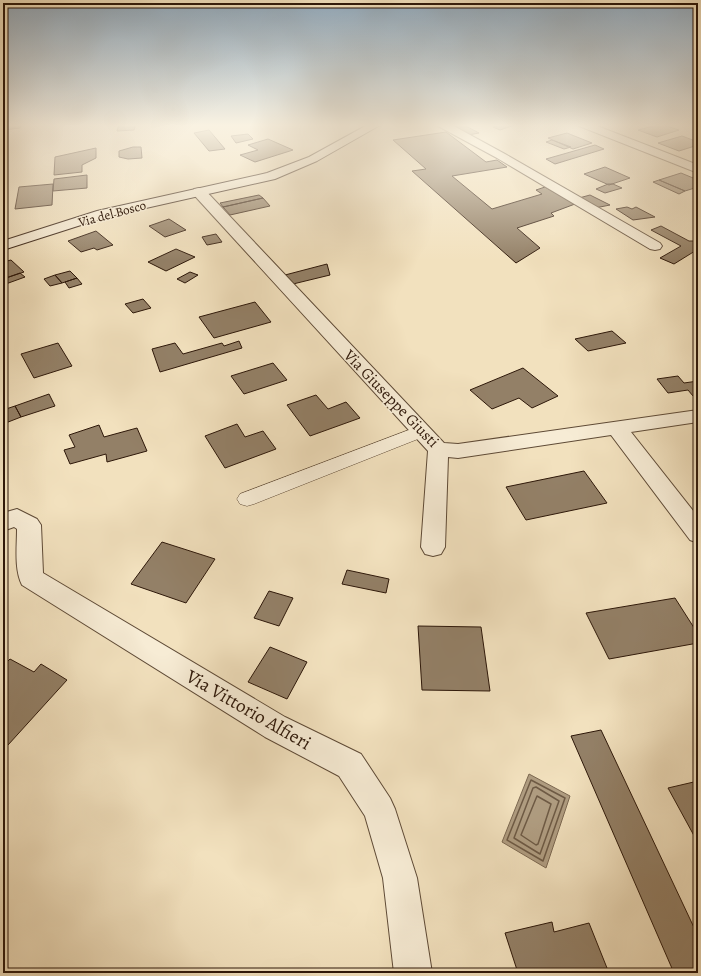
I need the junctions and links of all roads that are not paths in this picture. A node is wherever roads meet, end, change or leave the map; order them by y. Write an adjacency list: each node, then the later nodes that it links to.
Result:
1 (287, 170): 3 (street, Via del Bosco)
2 (524, 170): 5 (street)
3 (199, 192): 4 (street, Via del Bosco); 8 (street, Via Giuseppe Giusti)
4 (3, 246)
5 (655, 246)
6 (698, 416): 7 (street, Via Giuseppe Giusti)
7 (617, 429): 9 (street, Via Giuseppe Giusti); 12 (street)
8 (422, 431): 9 (street, Via Giuseppe Giusti); 10 (lane)
9 (438, 449): 13 (street)
10 (247, 499)
11 (3, 522): 14 (street, Via Vittorio Alfieri)
12 (698, 534)
13 (433, 546)
14 (413, 973)

